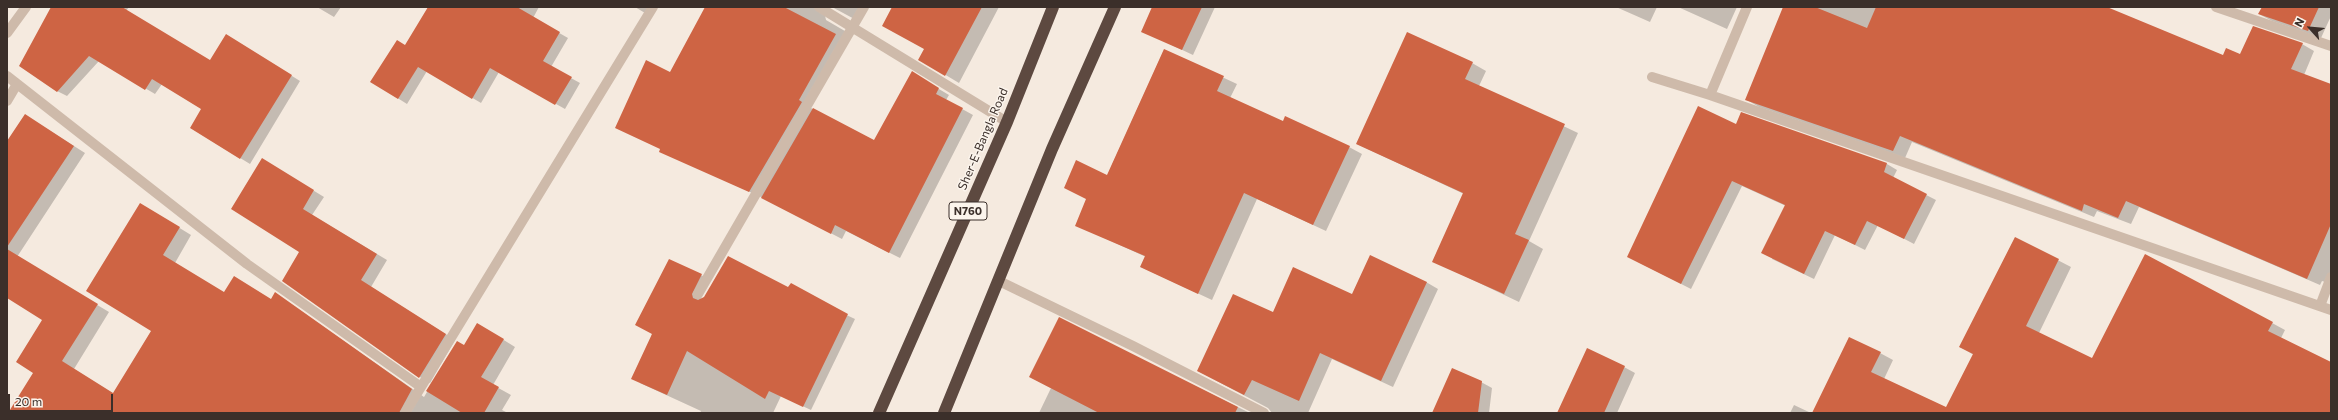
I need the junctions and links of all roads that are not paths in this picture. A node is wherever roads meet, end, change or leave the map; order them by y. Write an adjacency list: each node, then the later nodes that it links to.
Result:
1 (26, 7): 10 (street)
2 (653, 7): 23 (street)
3 (819, 7): 9 (street)
4 (864, 7): 9 (street)
5 (1053, 7): 17 (highway, Sher-E-Bangla Road / N760)
6 (1115, 7): 19 (highway)
7 (1747, 7): 15 (street)
8 (2216, 7): 11 (street)
9 (853, 27): 17 (street); 20 (street)
10 (7, 33)
11 (2331, 46)
12 (7, 76): 14 (street)
13 (1652, 77): 15 (street)
14 (17, 84): 16 (street); 23 (street)
15 (1710, 95): 21 (street)
16 (7, 101)
17 (1007, 122): 25 (highway, Sher-E-Bangla Road / N760)
18 (2331, 277): 21 (street)
19 (999, 281): 26 (highway); 27 (street)
20 (698, 294)
21 (2320, 306): 22 (street)
22 (2331, 310)
23 (421, 387): 24 (street)
24 (405, 413)
25 (879, 413)
26 (944, 413)
27 (1264, 413)

